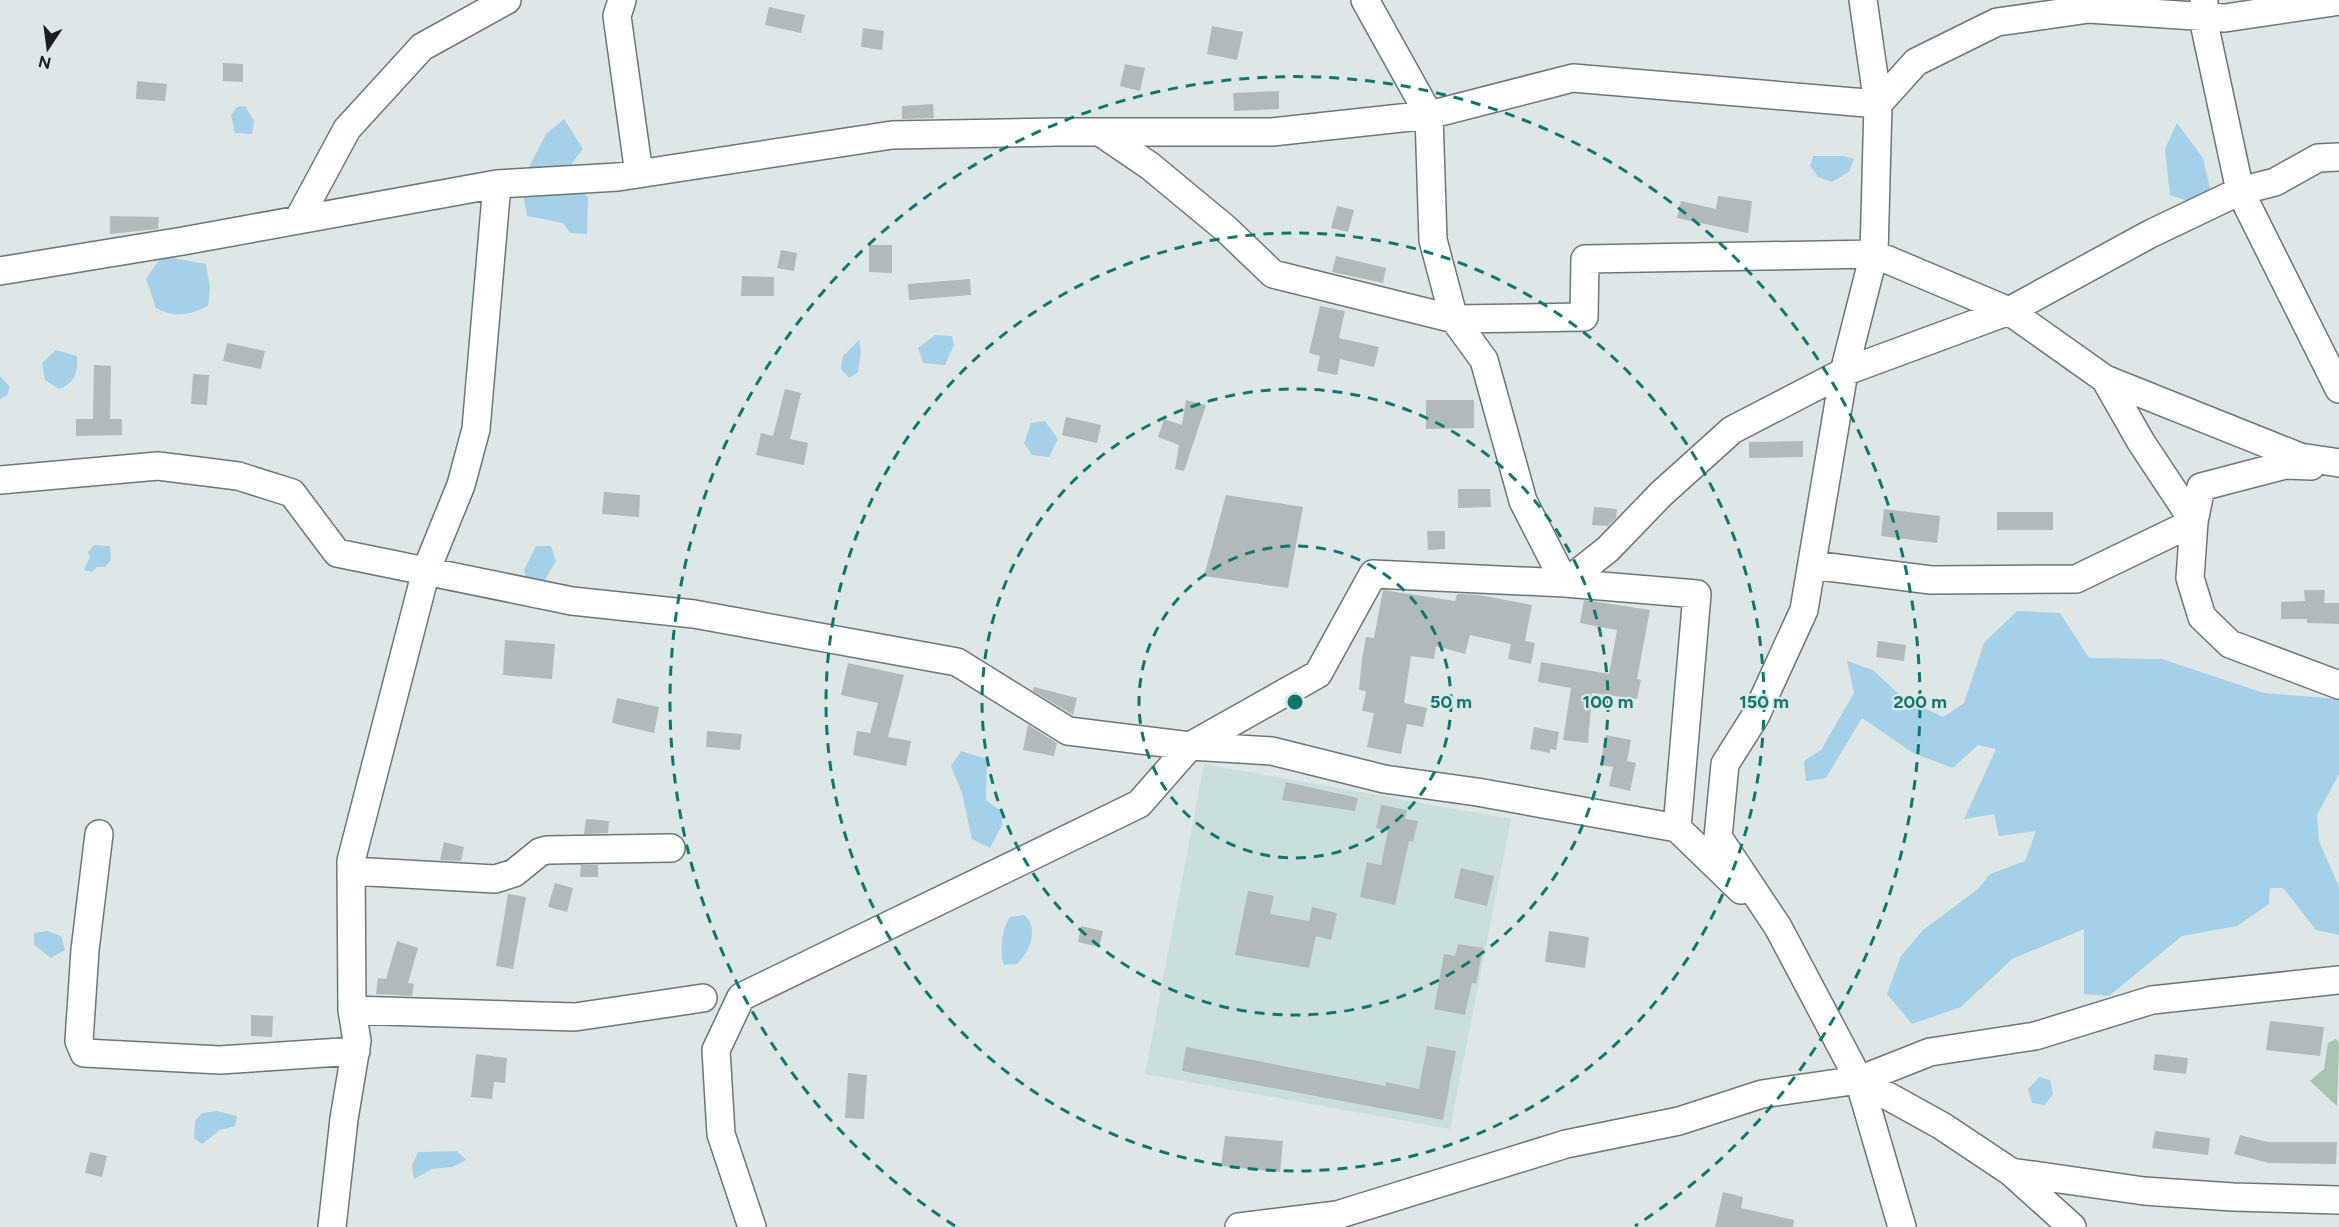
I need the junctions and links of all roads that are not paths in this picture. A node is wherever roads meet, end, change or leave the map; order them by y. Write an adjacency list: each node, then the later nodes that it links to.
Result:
1 (507, 0): 14 (street)
2 (622, 0): 11 (street)
3 (1365, 0): 8 (street)
4 (1863, 0): 7 (street)
5 (2339, 1): 6 (street)
6 (2203, 9): 7 (street); 13 (street)
7 (1878, 104): 8 (street); 15 (street)
8 (1429, 115): 9 (street); 18 (street)
9 (1100, 132): 11 (street); 18 (street)
10 (2339, 157): 13 (street)
11 (639, 174): 12 (street)
12 (496, 184): 14 (street); 26 (street)
13 (2240, 191): 17 (street); 21 (street)
14 (298, 220): 16 (street)
15 (1874, 254): 17 (street); 18 (street); 19 (street)
16 (0, 271)
17 (2009, 311): 19 (street); 20 (street)
18 (1454, 319): 27 (street)
19 (1844, 372): 25 (street); 27 (street)
20 (2105, 379): 22 (street); 24 (street)
21 (2339, 389)
22 (2339, 466): 24 (street)
23 (0, 480): 26 (street)
24 (2194, 522): 25 (street); 28 (street)
25 (1812, 565): 34 (street)
26 (426, 571): 29 (street); 33 (street)
27 (1565, 584): 29 (street); 30 (street)
28 (2339, 685)
29 (1190, 746): 30 (street); 43 (street)
30 (1677, 828): 34 (street)
31 (99, 834): 38 (street)
32 (671, 848): 33 (street)
33 (351, 871): 37 (street)
34 (1778, 927): 39 (street)
35 (2339, 980): 39 (street)
36 (703, 998): 37 (street)
37 (352, 1010): 38 (street)
38 (356, 1051): 42 (street)
39 (1859, 1080): 40 (street); 44 (street); 45 (street)
40 (2011, 1172): 41 (street); 46 (street)
41 (2339, 1200)
42 (332, 1227)
43 (752, 1227)
44 (1239, 1227)
45 (1902, 1227)
46 (2072, 1227)

